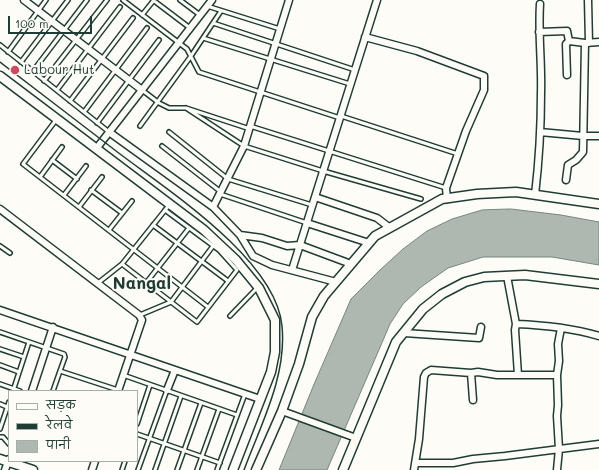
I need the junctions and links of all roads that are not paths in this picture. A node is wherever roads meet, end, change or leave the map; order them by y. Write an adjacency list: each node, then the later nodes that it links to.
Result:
1 (26, 0): 16 (street)
2 (46, 0): 16 (lane)
3 (68, 0): 21 (lane)
4 (87, 0): 26 (lane)
5 (106, 0): 30 (lane)
6 (123, 0): 18 (lane)
7 (153, 0): 18 (lane); 24 (lane)
8 (180, 0): 19 (lane)
9 (212, 0): 14 (street)
10 (289, 0): 25 (street)
11 (377, 0): 29 (street)
12 (588, 0): 36 (street)
13 (540, 4): 27 (street)
14 (207, 6): 17 (lane); 19 (street)
15 (120, 7): 38 (lane)
16 (38, 11): 21 (street); 39 (lane)
17 (221, 11): 22 (lane); 25 (lane)
18 (142, 15): 34 (lane)
19 (200, 15): 24 (street)
20 (133, 18): 42 (lane)
21 (52, 21): 26 (street); 43 (lane)
22 (213, 24): 28 (lane); 35 (lane)
23 (147, 28): 44 (lane)
24 (190, 28): 34 (street)
25 (280, 29): 35 (street)
26 (64, 30): 30 (street); 46 (lane)
27 (539, 32): 32 (street); 66 (street)
28 (203, 38): 40 (lane); 41 (lane)
29 (366, 38): 45 (street); 74 (street)
30 (76, 39): 38 (street); 50 (lane)
31 (159, 40): 49 (lane)
32 (569, 41): 36 (street); 47 (street)
33 (599, 42): 36 (street)
34 (178, 43): 40 (lane); 53 (street)
35 (276, 43): 41 (street); 45 (lane)
36 (587, 43): 67 (street)
37 (0, 45): 39 (lane)
38 (88, 50): 42 (street); 52 (lane)
39 (8, 52): 43 (lane)
40 (191, 56): 54 (lane); 56 (lane)
41 (271, 59): 51 (lane); 54 (street)
42 (102, 60): 44 (street); 55 (lane)
43 (21, 62): 46 (lane)
44 (115, 70): 49 (street); 58 (lane)
45 (355, 70): 51 (street)
46 (33, 71): 50 (lane)
47 (567, 75)
48 (0, 76): 60 (street)
49 (129, 80): 53 (street); 61 (lane)
50 (44, 81): 52 (lane)
51 (351, 84): 59 (street)
52 (57, 90): 55 (lane)
53 (142, 90): 56 (lane); 64 (street)
54 (261, 92): 59 (lane); 63 (street)
55 (70, 101): 58 (lane)
56 (158, 102): 57 (lane); 62 (lane)
57 (186, 108): 63 (lane); 70 (lane)
58 (84, 112): 61 (lane)
59 (340, 117): 73 (street); 74 (lane)
60 (57, 119): 72 (street); 78 (lane)
61 (97, 123): 64 (lane)
62 (140, 126)
63 (250, 127): 70 (street); 73 (lane)
64 (109, 132): 72 (street); 96 (street)
65 (169, 132): 81 (lane)
66 (540, 132): 67 (street); 87 (street)
67 (583, 136): 68 (street); 82 (street)
68 (599, 136)
69 (162, 146): 85 (lane)
70 (244, 146): 77 (lane); 81 (street)
71 (62, 147): 75 (lane)
72 (96, 149): 95 (street)
73 (330, 151): 77 (street); 83 (lane)
74 (458, 154): 83 (street)
75 (52, 160): 78 (lane); 80 (lane)
76 (86, 166): 80 (lane)
77 (323, 171): 88 (street); 89 (lane)
78 (40, 177): 86 (lane)
79 (102, 177): 84 (lane)
80 (77, 179): 86 (lane)
81 (228, 179): 85 (street); 93 (lane)
82 (566, 180)
83 (446, 188): 90 (street)
84 (91, 190): 94 (lane); 98 (lane)
85 (221, 193): 96 (street); 99 (lane)
86 (64, 195): 94 (lane)
87 (535, 195): 90 (street); 92 (street)
88 (315, 197): 93 (street); 102 (street)
89 (421, 199)
90 (447, 199): 102 (street)
91 (132, 201): 98 (lane)
92 (599, 204)
93 (312, 206): 99 (street)
94 (79, 207): 103 (lane)
95 (168, 207): 100 (lane); 101 (lane); 123 (street)
96 (213, 207): 104 (street)
97 (0, 209): 120 (street)
98 (122, 214): 103 (lane)
99 (307, 223): 106 (street); 107 (street)
100 (153, 226): 105 (lane); 110 (lane)
101 (189, 228): 105 (lane); 109 (lane)
102 (390, 228): 106 (street)
103 (109, 230): 110 (lane)
104 (240, 235): 107 (street); 116 (street)
105 (177, 243): 112 (lane); 115 (lane)
106 (369, 243): 114 (street)
107 (300, 245): 114 (street); 116 (street)
108 (0, 246): 111 (lane)
109 (213, 246): 112 (lane); 118 (lane)
110 (134, 250): 113 (lane); 115 (lane)
111 (10, 253)
112 (201, 261): 118 (lane); 124 (lane)
113 (122, 264): 120 (lane); 121 (lane)
114 (351, 264): 119 (street)
115 (158, 268): 121 (lane); 124 (lane)
116 (292, 270): 119 (street)
117 (507, 276): 122 (street); 130 (street); 135 (street)
118 (228, 281): 126 (lane)
119 (336, 282): 166 (street)
120 (98, 283): 128 (street)
121 (146, 283): 125 (lane)
122 (599, 284)
123 (258, 286): 129 (lane); 160 (street)
124 (182, 287): 125 (lane); 126 (lane)
125 (171, 302): 126 (lane); 128 (lane)
126 (208, 307)
127 (0, 310): 131 (street)
128 (139, 315): 140 (street)
129 (230, 316)
130 (516, 324): 133 (street); 148 (street)
131 (53, 327): 138 (street); 140 (street)
132 (481, 327): 135 (street)
133 (561, 328): 136 (street); 149 (street)
134 (0, 332): 137 (lane)
135 (404, 333): 173 (street)
136 (599, 336)
137 (29, 342): 138 (lane); 141 (lane)
138 (46, 347): 144 (lane); 153 (street)
139 (0, 349): 141 (lane)
140 (130, 354): 143 (street); 147 (street)
141 (24, 358): 145 (lane)
142 (0, 365): 145 (lane)
143 (175, 370): 157 (street); 158 (street)
144 (60, 371): 154 (lane); 155 (lane)
145 (19, 372): 152 (lane)
146 (471, 373): 148 (street); 161 (street); 184 (street)
147 (123, 375): 151 (lane); 156 (street)
148 (518, 375): 149 (street)
149 (557, 375): 178 (street)
150 (0, 384): 152 (lane)
151 (150, 385): 157 (lane); 169 (lane)
152 (13, 390)
153 (32, 390)
154 (53, 390)
155 (115, 390)
156 (118, 390)
157 (166, 390): 159 (lane); 174 (lane)
158 (245, 394): 160 (street); 167 (lane)
159 (181, 396): 162 (lane); 176 (lane)
160 (260, 399): 192 (street)
161 (473, 400)
162 (201, 402): 165 (lane); 179 (lane)
163 (0, 404): 164 (lane)
164 (7, 406): 168 (lane)
165 (219, 409): 167 (lane); 180 (lane)
166 (282, 411): 173 (street); 193 (street)
167 (237, 415): 183 (lane)
168 (2, 419): 170 (lane)
169 (138, 421)
170 (0, 429)
171 (138, 434): 174 (lane)
172 (0, 436): 175 (lane)
173 (356, 438): 194 (street)
174 (149, 439): 176 (lane); 187 (lane)
175 (8, 443)
176 (164, 444): 179 (lane); 188 (lane)
177 (599, 444): 178 (street)
178 (559, 449): 184 (street); 196 (street)
179 (184, 450): 180 (lane); 189 (lane)
180 (202, 457): 183 (lane); 190 (lane)
181 (6, 460): 185 (street)
182 (11, 462): 186 (street)
183 (220, 463): 191 (lane)
184 (415, 463): 195 (street)
185 (5, 470)
186 (33, 470)
187 (138, 470)
188 (155, 470)
189 (177, 470)
190 (198, 470)
191 (217, 470)
192 (233, 470)
193 (256, 470)
194 (343, 470)
195 (414, 470)
196 (557, 470)

